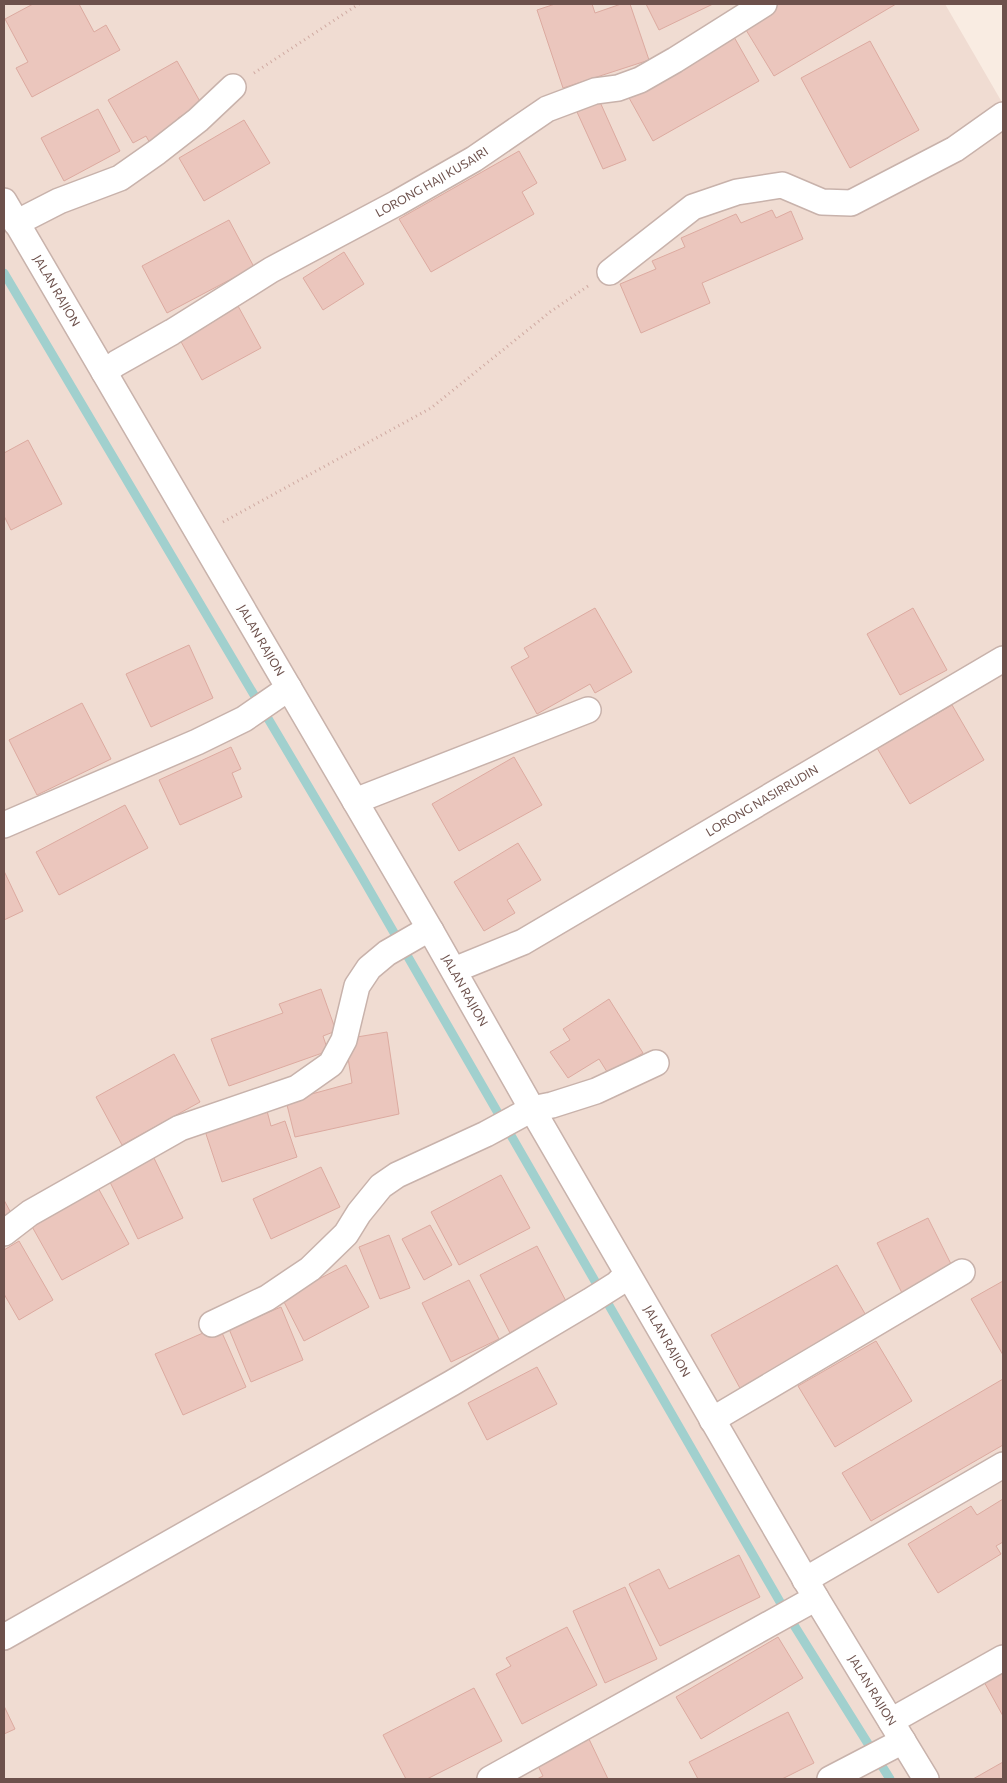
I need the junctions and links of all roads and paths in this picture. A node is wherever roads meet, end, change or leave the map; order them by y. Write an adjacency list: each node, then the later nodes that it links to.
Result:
1 (359, 4): 3 (path)
2 (764, 4): 8 (street, LORONG HAJI KUSAIRI)
3 (233, 87): 6 (street)
4 (1003, 116): 7 (street)
5 (4, 201): 6 (street, JALAN RAJION)
6 (16, 223): 8 (street, JALAN RAJION)
7 (610, 272): 9 (path)
8 (110, 368): 9 (street, JALAN RAJION)
9 (198, 536): 11 (street, JALAN RAJION)
10 (1003, 660): 16 (street, LORONG NASIRRUDIN)
11 (282, 693): 13 (street, JALAN RAJION); 14 (street)
12 (588, 710): 13 (street)
13 (355, 801): 15 (street, JALAN RAJION)
14 (4, 825)
15 (426, 933): 16 (street, JALAN RAJION); 19 (street)
16 (454, 970): 18 (street, JALAN RAJION)
17 (656, 1063): 18 (street)
18 (526, 1112): 21 (street, JALAN RAJION); 22 (street)
19 (4, 1233)
20 (962, 1272): 23 (street)
21 (622, 1279): 23 (street, JALAN RAJION); 26 (street)
22 (212, 1324)
23 (719, 1416): 25 (street, JALAN RAJION)
24 (1003, 1465): 25 (street)
25 (808, 1595): 28 (street, JALAN RAJION); 29 (street)
26 (4, 1637)
27 (1003, 1658): 28 (street)
28 (897, 1731): 30 (street); 31 (street, JALAN RAJION)
29 (490, 1779)
30 (830, 1779)
31 (926, 1779)

